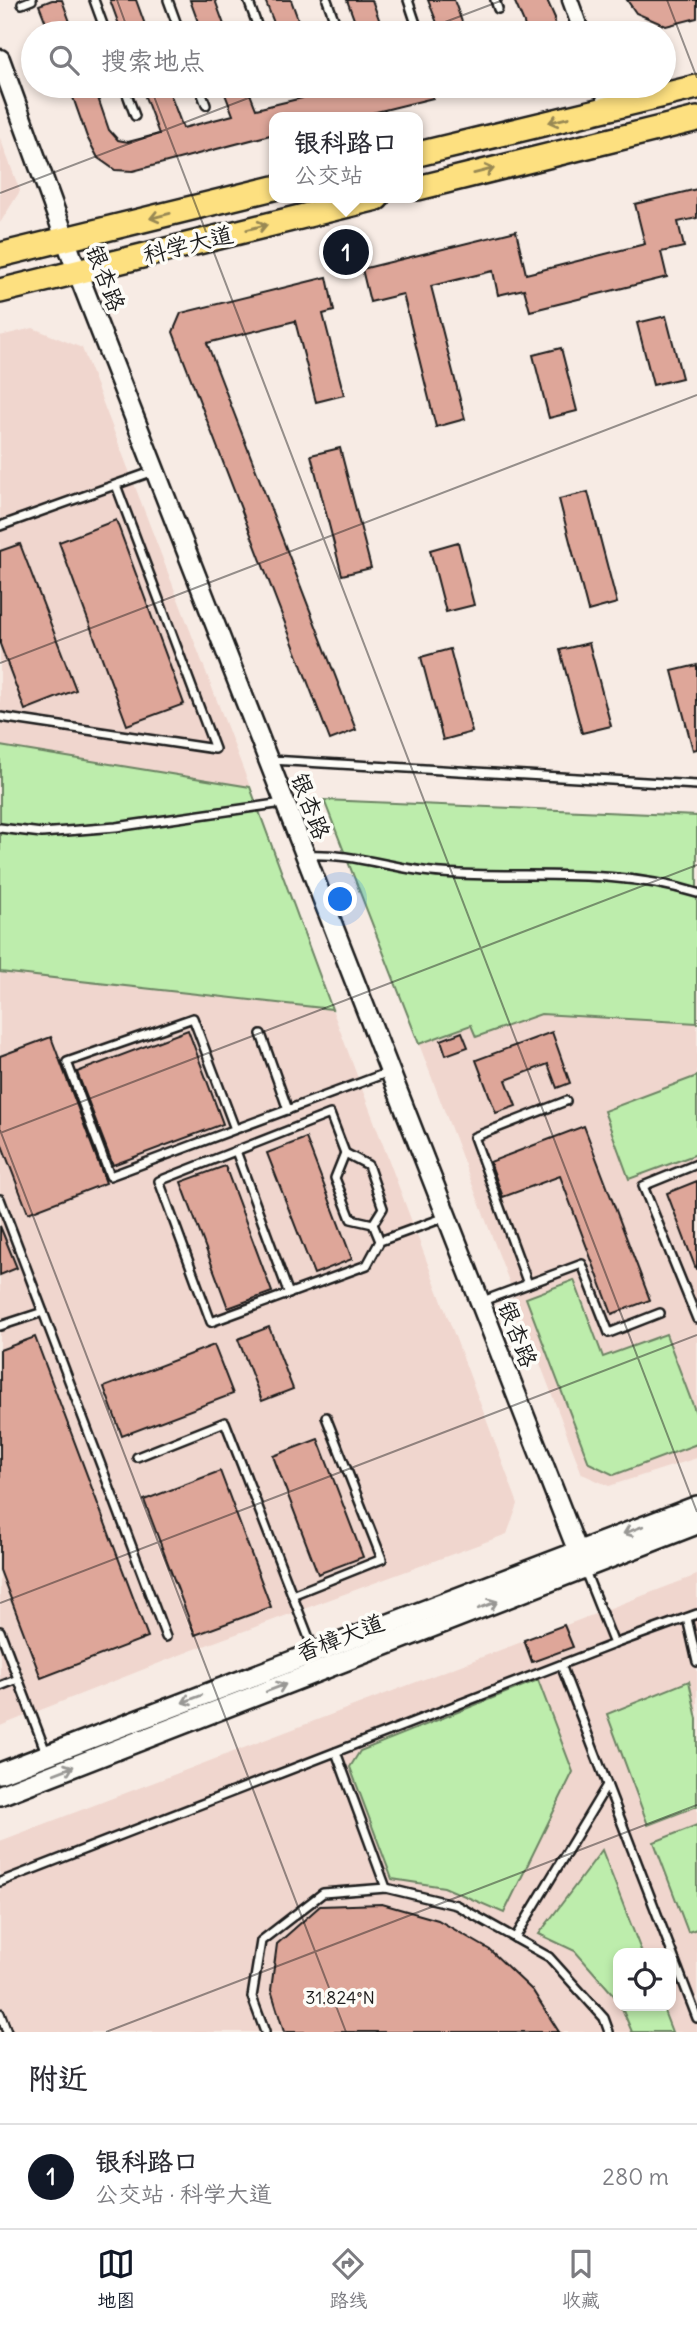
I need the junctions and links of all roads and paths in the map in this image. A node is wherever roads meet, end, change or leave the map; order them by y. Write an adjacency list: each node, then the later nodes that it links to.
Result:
1 (32, 0): 9 (lane)
2 (94, 0): 11 (lane)
3 (168, 0): 12 (lane)
4 (248, 0): 13 (lane)
5 (327, 0): 14 (lane)
6 (408, 0): 15 (lane)
7 (495, 0): 10 (lane)
8 (569, 0): 16 (street)
9 (22, 4)
10 (498, 9)
11 (102, 21)
12 (176, 21)
13 (256, 21)
14 (335, 21)
15 (415, 21)
16 (577, 21)
17 (0, 59): 32 (street, 银杏路)
18 (697, 87): 19 (main road)
19 (676, 92)
20 (128, 98): 26 (lane)
21 (203, 98): 24 (lane)
22 (605, 98): 25 (street)
23 (651, 98): 25 (main road)
24 (206, 105)
25 (609, 108): 28 (main road, one-way to 28)
26 (135, 116)
27 (697, 119): 29 (main road, one-way to 27)
28 (423, 153)
29 (423, 187)
30 (269, 189): 32 (main road, 科学大道, one-way to 32)
31 (357, 203): 34 (main road, 科学大道, one-way to 31)
32 (65, 239): 33 (main road, 科学大道); 34 (street, 银杏路)
33 (0, 256)
34 (78, 271): 35 (main road, 科学大道); 36 (street, 银杏路)
35 (0, 291)
36 (155, 471): 37 (lane); 40 (street, 银杏路)
37 (116, 485): 38 (lane); 39 (lane)
38 (0, 527)
39 (0, 717)
40 (267, 760): 41 (lane); 42 (street, 银杏路)
41 (697, 785)
42 (284, 803): 43 (lane); 44 (street, 银杏路)
43 (0, 828)
44 (304, 855): 45 (lane); 47 (street, 银杏路)
45 (697, 893)
46 (261, 1034): 49 (lane)
47 (389, 1072): 49 (lane); 55 (street, 银杏路)
48 (566, 1101): 58 (lane)
49 (288, 1110): 50 (lane)
50 (235, 1129): 50 (lane)
51 (236, 1151): 52 (lane); 59 (lane); 59 (lane)
52 (345, 1153): 56 (lane); 56 (lane)
53 (697, 1164): 63 (lane)
54 (0, 1199): 61 (lane)
55 (446, 1217): 57 (lane); 60 (street, 银杏路)
56 (373, 1224): 57 (lane)
57 (380, 1241): 59 (lane)
58 (528, 1284): 60 (lane); 62 (lane)
59 (289, 1293)
60 (480, 1302): 69 (street, 银杏路)
61 (43, 1312): 64 (lane); 74 (lane)
62 (660, 1314)
63 (697, 1319)
64 (0, 1326)
65 (326, 1417): 70 (lane)
66 (137, 1457): 70 (lane)
67 (697, 1506): 69 (main road, 香樟大道, one-way to 69)
68 (697, 1524): 69 (main road, 香樟大道)
69 (581, 1560): 75 (lane); 76 (main road, 香樟大道); 85 (main road, 香樟大道, one-way to 69)
70 (292, 1595): 76 (lane)
71 (697, 1614): 72 (lane)
72 (687, 1618): 75 (lane); 77 (lane)
73 (0, 1631): 79 (lane)
74 (166, 1637)
75 (614, 1644): 78 (lane)
76 (314, 1652): 82 (main road, 香樟大道, one-way to 82)
77 (697, 1662)
78 (561, 1665): 81 (lane); 84 (lane)
79 (18, 1679): 80 (lane); 82 (lane)
80 (0, 1686)
81 (335, 1752): 86 (lane); 87 (lane)
82 (47, 1755): 83 (main road, 香樟大道)
83 (0, 1773)
84 (607, 1785): 88 (lane); 90 (lane)
85 (0, 1795)
86 (0, 1882)
87 (386, 1888): 88 (lane); 92 (lane)
88 (515, 1938): 93 (lane)
89 (0, 2013): 91 (lane)
90 (697, 2018)
91 (7, 2032)
92 (265, 2032)
93 (609, 2032)

